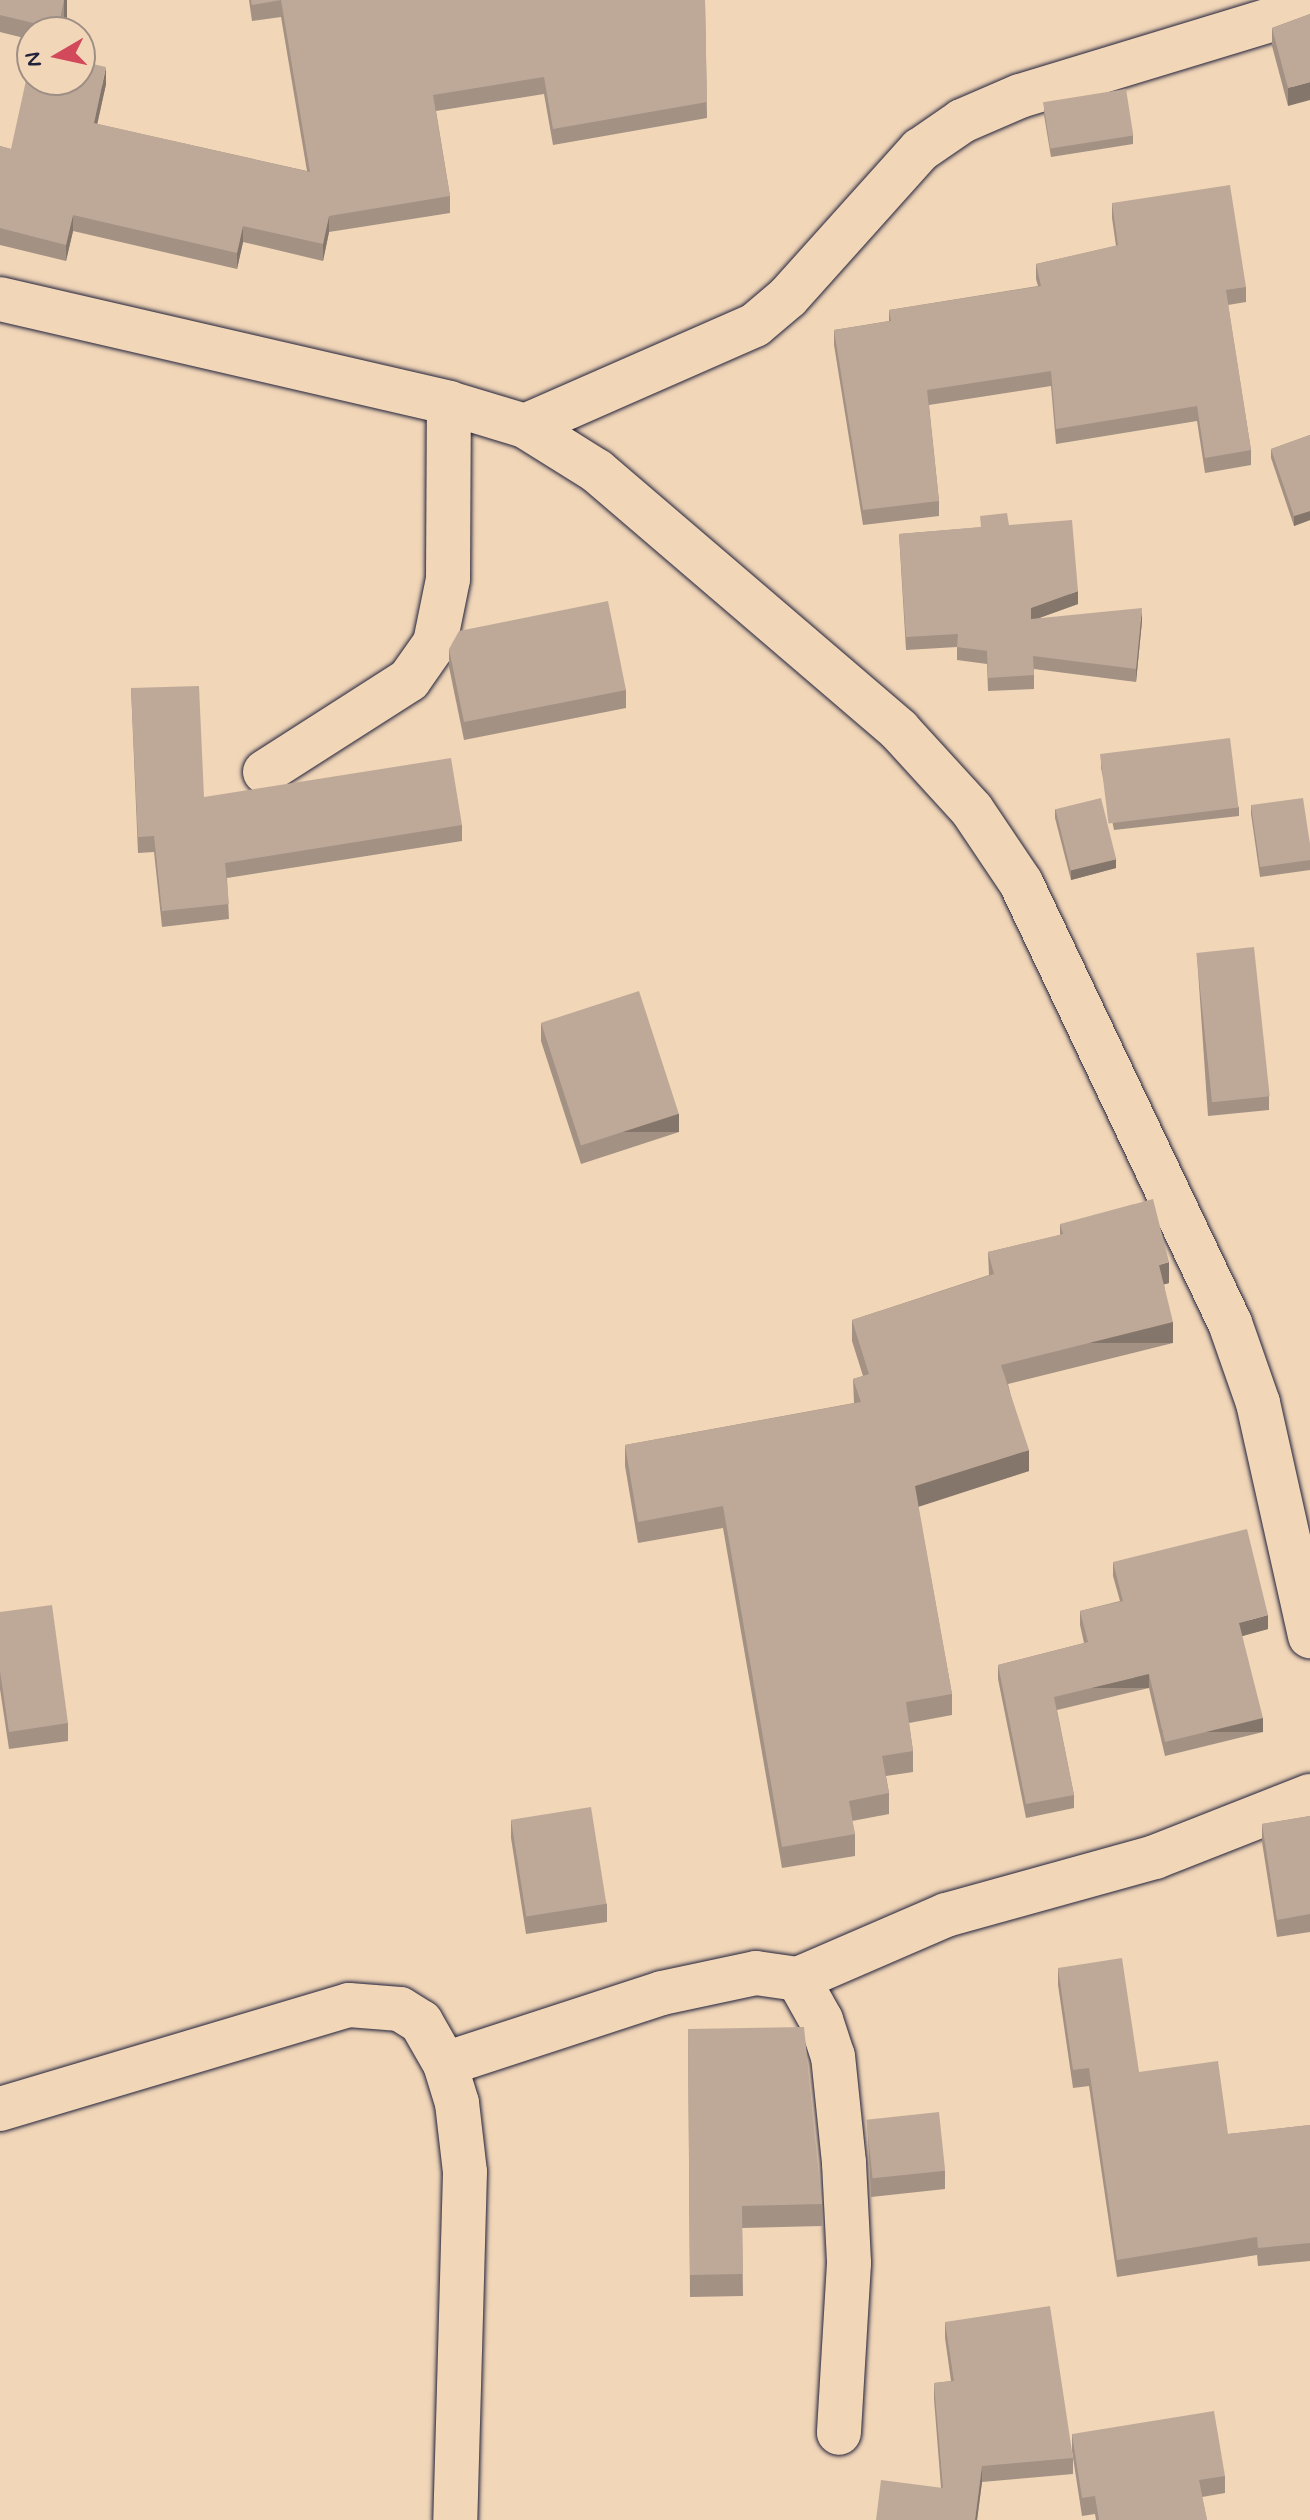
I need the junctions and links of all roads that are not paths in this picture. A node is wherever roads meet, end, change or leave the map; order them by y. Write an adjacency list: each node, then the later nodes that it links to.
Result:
1 (1310, 8): 4 (street)
2 (0, 299): 3 (street)
3 (449, 403): 4 (street); 5 (street)
4 (525, 426): 6 (street)
5 (265, 772)
6 (1310, 1636)
7 (1310, 1796): 8 (street)
8 (798, 1979): 9 (street); 11 (street)
9 (445, 2064): 10 (street); 12 (street)
10 (0, 2109)
11 (839, 2433)
12 (455, 2520)

